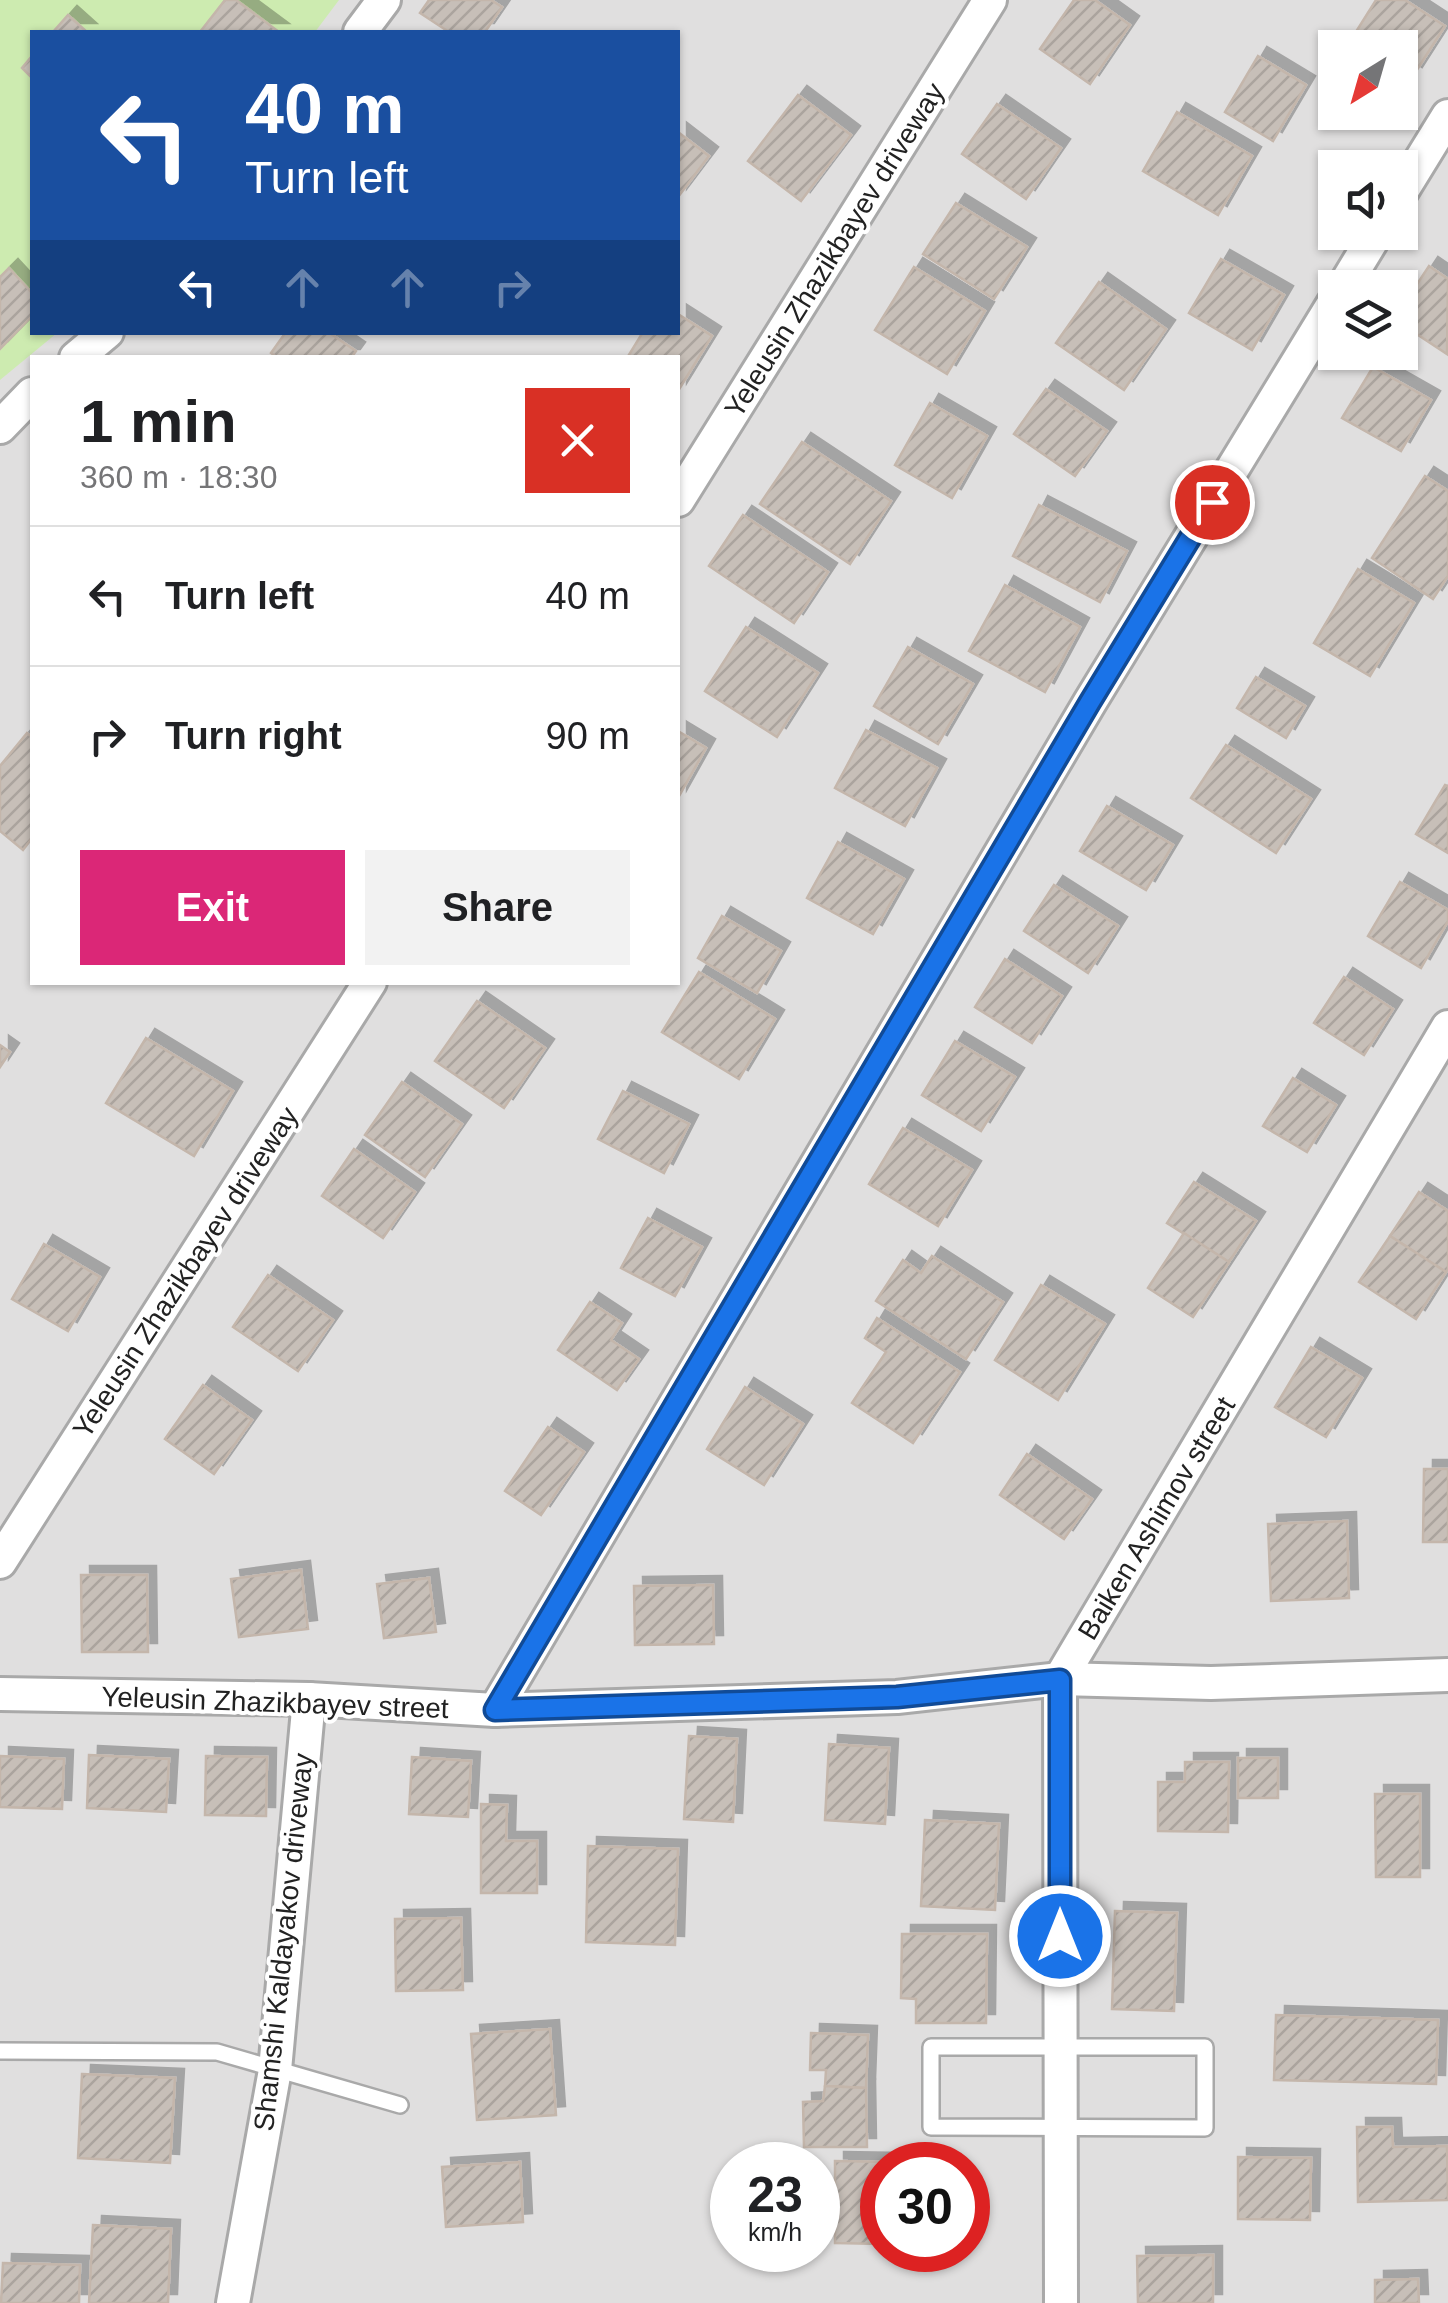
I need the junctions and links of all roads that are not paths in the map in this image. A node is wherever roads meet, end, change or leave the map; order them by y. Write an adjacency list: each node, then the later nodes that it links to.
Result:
1 (384, 0): 3 (street)
2 (990, 0): 11 (street, Yeleusin Zhazikbayev driveway)
3 (362, 30)
4 (1448, 116): 5 (street)
5 (1418, 165)
6 (1318, 329): 19 (street)
7 (103, 335): 8 (street)
8 (79, 355)
9 (30, 396): 10 (street)
10 (0, 426)
11 (680, 497)
12 (368, 985): 14 (street, Yeleusin Zhazikbayev driveway)
13 (1448, 1028): 16 (street, Baiken Ashimov street)
14 (0, 1562)
15 (1448, 1675): 16 (street, Yeleusin Zhazikbayev street)
16 (1060, 1680): 19 (street, Yeleusin Zhazikbayev street); 20 (street)
17 (0, 1694): 18 (street, Yeleusin Zhazikbayev street)
18 (309, 1699): 19 (street, Yeleusin Zhazikbayev street); 22 (street, Shamshi Kaldayakov driveway)
19 (495, 1710)
20 (1060, 2046): 24 (street); 24 (lane); 24 (lane)
21 (0, 2051): 22 (lane)
22 (275, 2070): 23 (lane); 25 (street, Shamshi Kaldayakov driveway)
23 (400, 2106)
24 (1060, 2127): 26 (street)
25 (233, 2303)
26 (1061, 2303)

